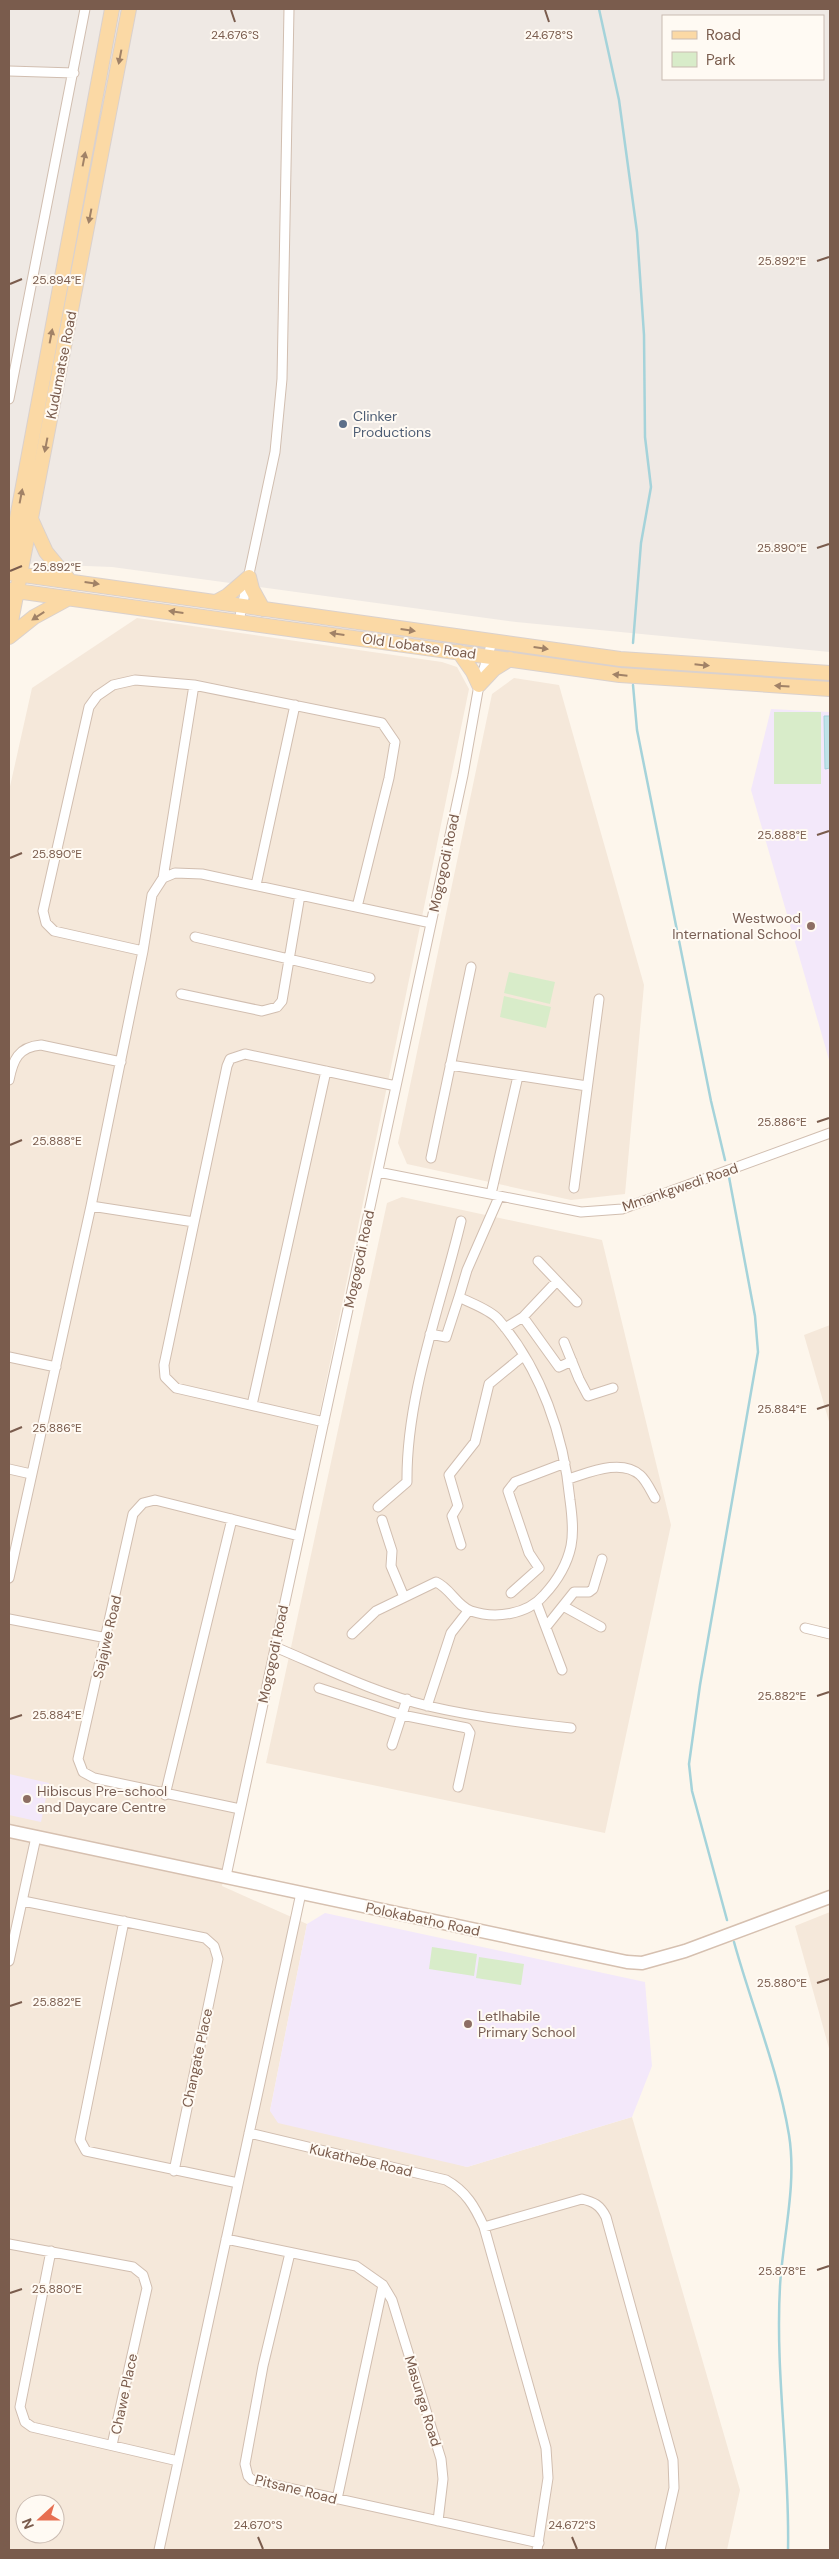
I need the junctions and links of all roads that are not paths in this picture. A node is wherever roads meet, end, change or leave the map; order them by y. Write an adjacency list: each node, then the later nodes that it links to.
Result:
1 (85, 9): 6 (street)
2 (112, 9): 9 (main road, Kudumatse Road, one-way to 2)
3 (129, 9): 8 (main road, Kudumatse Road, one-way to 8)
4 (289, 9): 12 (street)
5 (9, 71): 6 (street)
6 (74, 73): 7 (street)
7 (9, 399)
8 (32, 520): 11 (main road, Kudumatse Road); 13 (main road)
9 (12, 530): 10 (main road, Kudumatse Road)
10 (9, 561)
11 (14, 573): 13 (main road, Old Lobatse Road); 14 (main road, Kudumatse Road)
12 (249, 577): 16 (main road); 17 (street); 18 (main road)
13 (69, 580): 16 (main road, Old Lobatse Road, one-way to 16)
14 (13, 591): 15 (main road, Old Lobatse Road); 20 (main road, Kudumatse Road)
15 (68, 598): 19 (main road, Old Lobatse Road, one-way to 15); 21 (main road, one-way to 21)
16 (216, 602): 17 (main road, Old Lobatse Road)
17 (243, 606): 18 (main road, Old Lobatse Road); 19 (street)
18 (263, 609): 22 (main road, Old Lobatse Road, one-way to 22)
19 (239, 620): 23 (main road, Old Lobatse Road, one-way to 19)
20 (9, 632)
21 (9, 637)
22 (492, 642): 24 (street, Mogogodi Road); 26 (main road, Old Lobatse Road, one-way to 26)
23 (458, 652): 24 (main road, Old Lobatse Road); 28 (main road)
24 (489, 656): 25 (main road, Old Lobatse Road); 28 (street, Mogogodi Road)
25 (510, 659): 28 (main road); 29 (main road, Old Lobatse Road, one-way to 25)
26 (830, 673)
27 (194, 685): 30 (street); 31 (street); 37 (street)
28 (479, 686): 35 (street, Mogogodi Road)
29 (830, 689)
30 (295, 705): 32 (street); 34 (street)
31 (163, 878): 32 (street); 37 (street)
32 (256, 885): 33 (street)
33 (300, 895): 34 (street); 38 (street)
34 (357, 907): 35 (street)
35 (432, 923): 48 (street, Mogogodi Road)
36 (195, 937): 38 (street)
37 (143, 951): 43 (street)
38 (290, 959): 40 (street); 41 (street)
39 (471, 967): 44 (street)
40 (370, 978)
41 (181, 994)
42 (599, 999): 49 (street)
43 (121, 1062): 47 (street); 55 (street)
44 (450, 1065): 46 (street); 51 (street)
45 (326, 1071): 48 (street); 57 (street); 71 (street)
46 (518, 1076): 49 (street); 54 (street)
47 (9, 1080)
48 (396, 1086): 52 (street, Mogogodi Road)
49 (588, 1086): 53 (street)
50 (830, 1133): 54 (street, Mmankgwedi Road)
51 (432, 1158)
52 (378, 1172): 54 (street, Mmankgwedi Road); 72 (street, Mogogodi Road)
53 (574, 1188)
54 (495, 1195): 60 (street)
55 (91, 1206): 57 (street); 69 (street)
56 (461, 1221): 64 (street)
57 (194, 1222): 71 (street)
58 (538, 1261): 59 (street)
59 (557, 1281): 61 (street); 62 (street)
60 (459, 1297): 63 (street); 64 (street)
61 (577, 1302)
62 (523, 1317): 63 (street); 68 (street)
63 (505, 1328): 66 (street)
64 (430, 1334): 78 (street)
65 (564, 1342): 68 (street)
66 (523, 1356): 73 (street); 82 (street)
67 (9, 1357): 69 (street)
68 (572, 1361): 70 (street)
69 (56, 1367): 75 (street)
70 (613, 1388)
71 (252, 1405): 72 (street)
72 (324, 1422): 81 (street, Mogogodi Road)
73 (565, 1463): 76 (street); 85 (street)
74 (9, 1469): 75 (street)
75 (30, 1474): 84 (street)
76 (568, 1479): 77 (street); 87 (street)
77 (655, 1498)
78 (378, 1507)
79 (232, 1519): 81 (street, Sajajwe Road); 96 (street, Sajajwe Road); 106 (street)
80 (382, 1520): 86 (street)
81 (299, 1536): 97 (street, Mogogodi Road)
82 (461, 1545)
83 (602, 1558): 88 (street)
84 (9, 1578)
85 (511, 1593)
86 (404, 1597): 89 (street); 94 (street)
87 (537, 1604): 89 (street); 91 (street)
88 (563, 1606): 91 (street); 92 (street)
89 (469, 1610): 101 (street)
90 (9, 1619): 96 (street)
91 (546, 1627): 98 (street)
92 (601, 1627)
93 (805, 1628): 95 (street)
94 (352, 1634)
95 (830, 1634)
96 (107, 1638): 106 (street, Sajajwe Road)
97 (275, 1646): 100 (street); 107 (street, Mogogodi Road)
98 (562, 1670)
99 (319, 1688): 102 (street)
100 (407, 1699): 101 (street); 102 (street)
101 (427, 1706): 103 (street)
102 (402, 1714): 104 (street); 105 (street)
103 (571, 1728)
104 (392, 1745)
105 (458, 1787)
106 (164, 1794): 107 (street, Sajajwe Road)
107 (240, 1810): 110 (street, Mogogodi Road)
108 (9, 1831): 109 (street, Polokabatho Road)
109 (36, 1837): 110 (street, Polokabatho Road); 113 (street)
110 (226, 1876): 111 (street, Polokabatho Road)
111 (301, 1893): 112 (street, Polokabatho Road); 116 (street)
112 (830, 1897)
113 (23, 1900): 114 (street); 115 (street)
114 (124, 1921): 117 (street, Changate Place); 117 (street)
115 (9, 1961)
116 (249, 2133): 118 (street); 119 (street, Kukathebe Road)
117 (174, 2171): 118 (street)
118 (238, 2183): 120 (street)
119 (484, 2227): 129 (street); 131 (street)
120 (226, 2239): 123 (street); 126 (street)
121 (9, 2244): 122 (street)
122 (51, 2251): 125 (street, Chawe Place); 125 (street, Chawe Place)
123 (290, 2253): 124 (street); 127 (street, Pitsane Road)
124 (383, 2285): 127 (street); 128 (street, Masunga Road)
125 (112, 2446): 126 (street)
126 (178, 2461): 130 (street)
127 (337, 2499): 128 (street, Pitsane Road)
128 (438, 2521): 129 (street, Pitsane Road)
129 (538, 2546)
130 (160, 2550)
131 (660, 2550)

